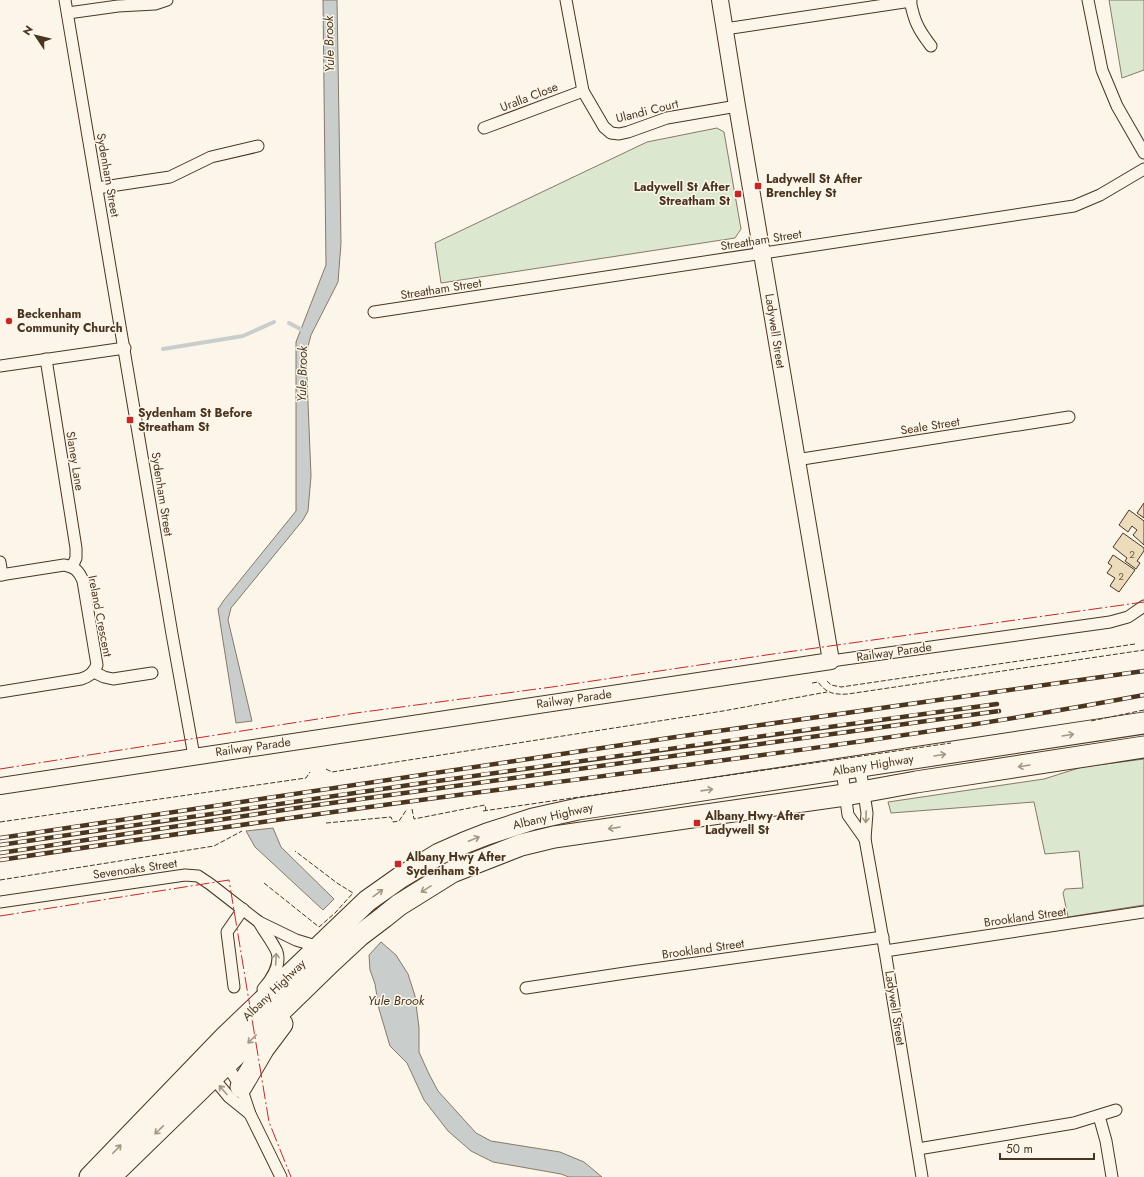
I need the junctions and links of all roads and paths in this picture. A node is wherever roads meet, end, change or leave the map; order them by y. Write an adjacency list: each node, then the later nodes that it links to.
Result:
1 (65, 0): 7 (street, Sydenham Street)
2 (167, 0): 7 (street)
3 (566, 0): 10 (street, Ulandi Court)
4 (720, 0): 8 (street, Ladywell Street)
5 (1088, 0): 14 (street)
6 (911, 1): 8 (street); 9 (street)
7 (68, 12): 16 (street, Sydenham Street)
8 (725, 29): 11 (street, Ladywell Street)
9 (931, 46)
10 (583, 91): 11 (street, Ulandi Court); 12 (street, Uralla Close)
11 (737, 106): 17 (street, Ladywell Street)
12 (484, 128)
13 (258, 146): 16 (street)
14 (1144, 153)
15 (1144, 169): 17 (street, Streatham Street)
16 (97, 188): 19 (street, Sydenham Street)
17 (762, 252): 18 (street, Streatham Street); 23 (street, Ladywell Street)
18 (374, 312)
19 (125, 348): 20 (street); 34 (street, Sydenham Street)
20 (46, 359): 21 (street); 25 (street, Slaney Lane)
21 (0, 366)
22 (1069, 417): 23 (street, Seale Street)
23 (796, 460): 28 (street, Ladywell Street)
24 (0, 562): 26 (street)
25 (72, 567): 26 (street, Ireland Crescent); 29 (street, Ireland Crescent)
26 (1, 575)
27 (1144, 606): 28 (street, Railway Parade)
28 (831, 661): 34 (street, Railway Parade)
29 (94, 672): 30 (street); 31 (street, Ireland Crescent)
30 (152, 673)
31 (0, 692)
32 (1144, 724): 35 (highway, Albany Highway, one-way to 32)
33 (1144, 747): 37 (highway, Albany Highway, one-way to 37)
34 (194, 756): 36 (street, Railway Parade)
35 (851, 769): 37 (street, Ladywell Street); 37 (street, Ladywell Street); 45 (highway, Albany Highway, one-way to 35)
36 (0, 786)
37 (854, 793): 38 (street, Ladywell Street, one-way to 38); 38 (street, Ladywell Street); 45 (highway, Albany Highway, one-way to 45)
38 (864, 839): 43 (street, Ladywell Street)
39 (0, 902): 40 (street, Sevenoaks Street)
40 (243, 909): 42 (street, Sevenoaks Street); 46 (street)
41 (1144, 912): 44 (street, Brookland Street)
42 (259, 922): 45 (street, Sevenoaks Street); 48 (street, Sevenoaks Street, one-way to 42)
43 (883, 937): 44 (street, Ladywell Street); 47 (street, Brookland Street)
44 (885, 951): 53 (street, Ladywell Street)
45 (324, 955): 48 (highway, Albany Highway, one-way to 48); 48 (highway, Albany Highway); 49 (highway)
46 (234, 987)
47 (526, 988)
48 (216, 1058): 49 (street); 51 (street, one-way to 48); 54 (highway, Albany Highway, one-way to 48); 55 (highway, Albany Highway, one-way to 55)
49 (241, 1087): 51 (street)
50 (1116, 1110): 52 (street)
51 (250, 1114): 56 (street)
52 (1099, 1116): 53 (street); 58 (street)
53 (918, 1149): 57 (street, Ladywell Street)
54 (90, 1177)
55 (110, 1177)
56 (281, 1177)
57 (922, 1177)
58 (1112, 1177)

